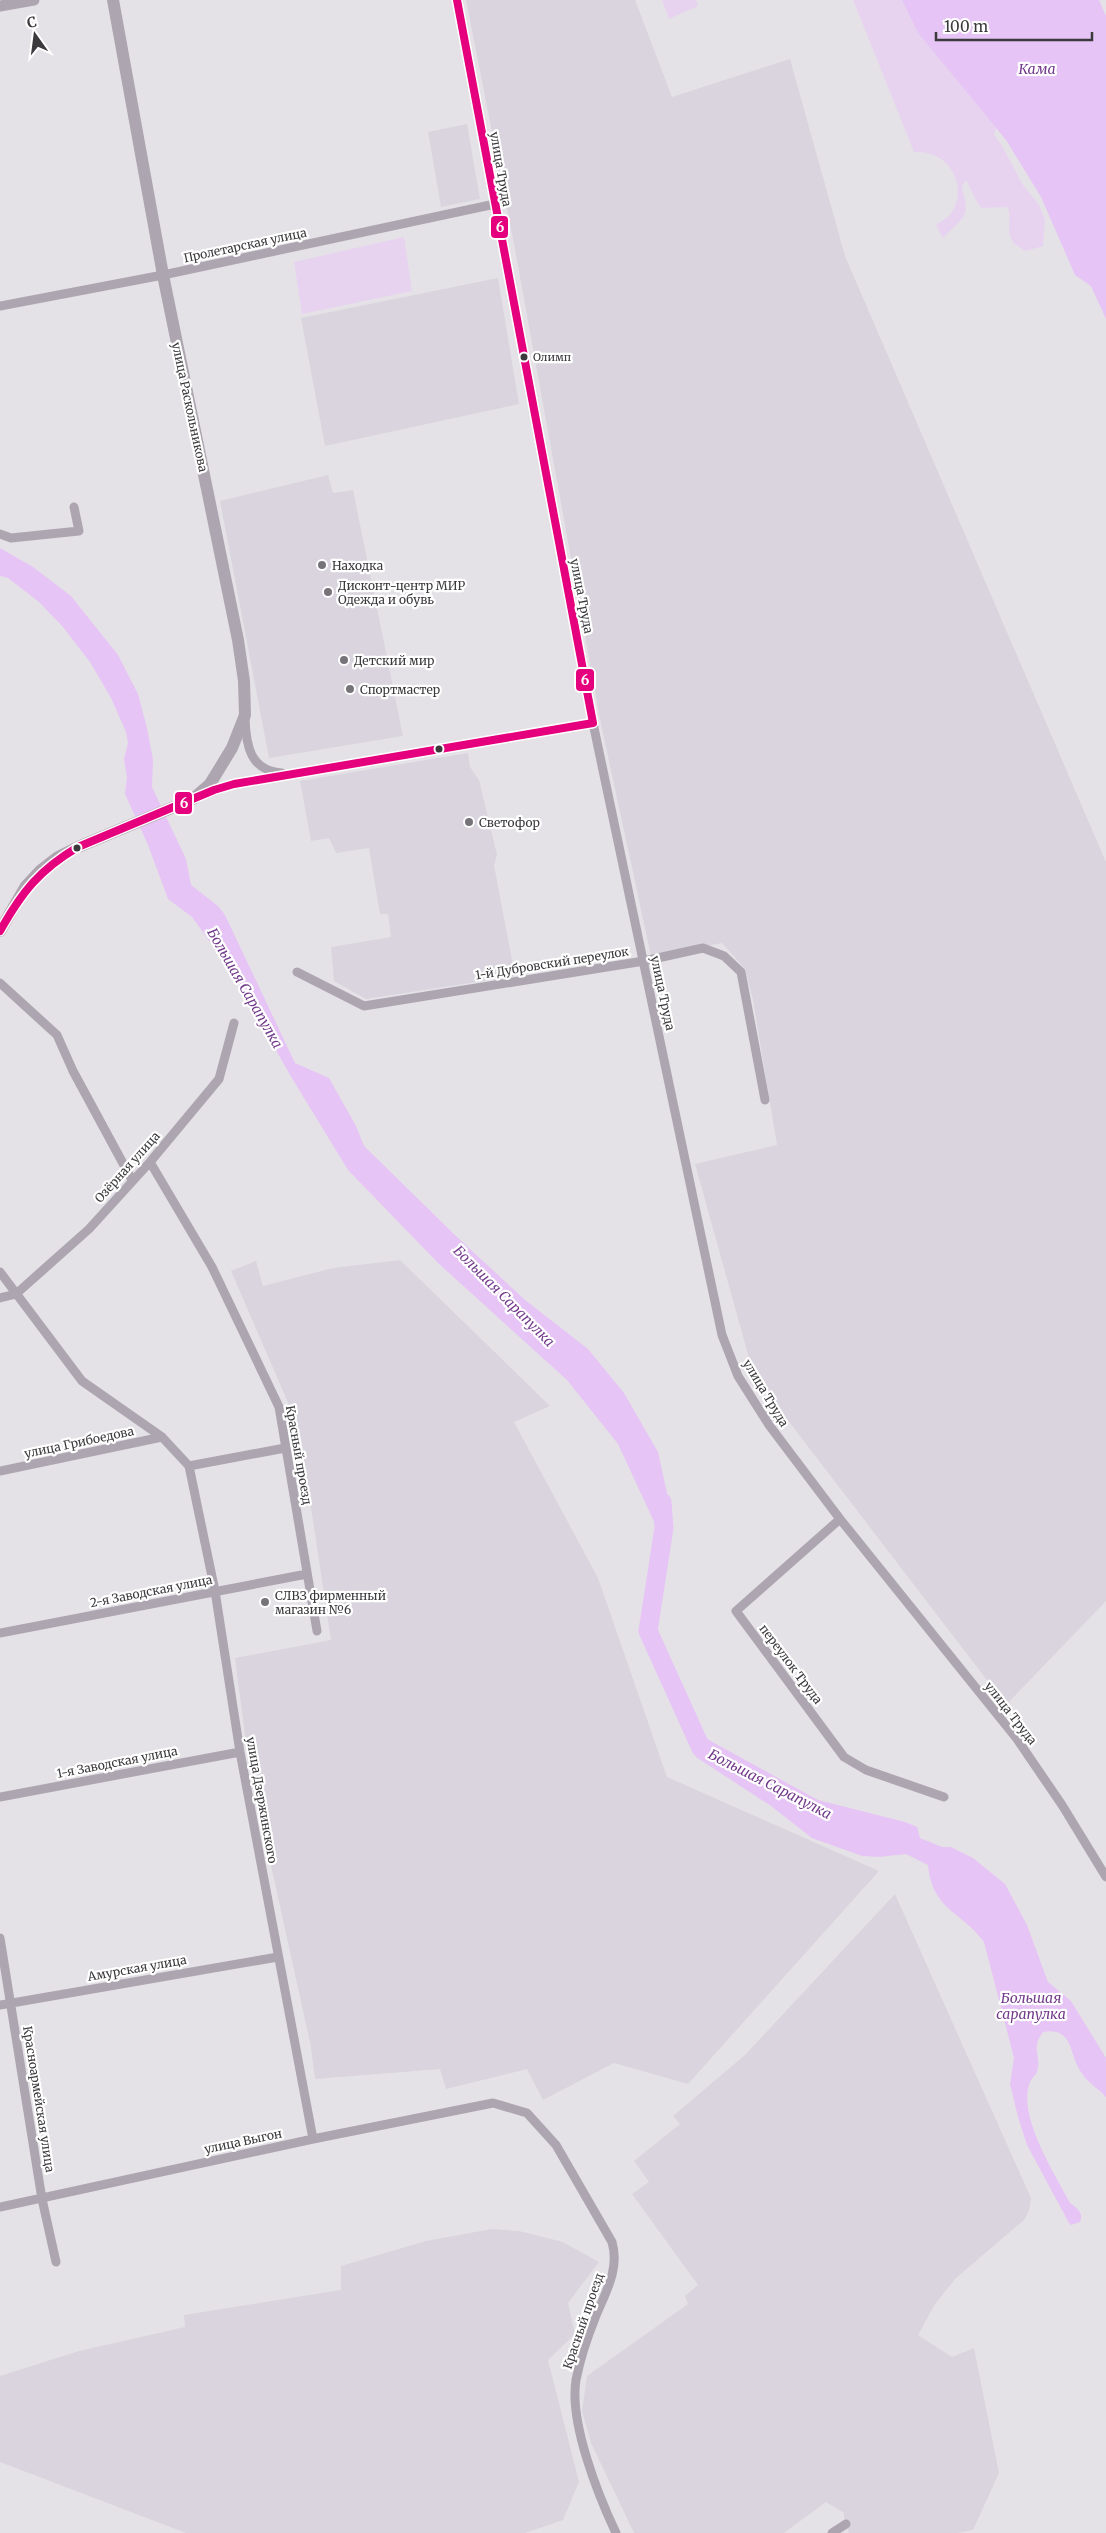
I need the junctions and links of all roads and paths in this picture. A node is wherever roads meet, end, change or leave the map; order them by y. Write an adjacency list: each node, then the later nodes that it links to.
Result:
1 (34, 0): 4 (street)
2 (113, 0): 6 (main road, улица Раскольникова)
3 (457, 0): 5 (street, улица Труда)
4 (0, 6)
5 (495, 204): 6 (street, Пролетарская улица); 11 (street, улица Труда)
6 (163, 275): 7 (street, Пролетарская улица); 10 (main road, улица Раскольникова)
7 (0, 306)
8 (74, 507): 9 (street)
9 (0, 534)
10 (245, 715): 12 (street); 13 (main road, улица Раскольникова)
11 (593, 723): 12 (street); 15 (street, улица Труда)
12 (290, 774): 13 (street)
13 (188, 801): 14 (main road, улица Раскольникова)
14 (0, 931)
15 (644, 961): 16 (street, 1-й Дубровский переулок); 19 (street, 1-й Дубровский переулок); 29 (street, улица Труда)
16 (297, 972)
17 (0, 983): 21 (street)
18 (234, 1022): 20 (street, Озёрная улица)
19 (765, 1100)
20 (150, 1162): 21 (street, Озёрная улица); 26 (street, Красный проезд)
21 (132, 1180): 23 (street, Озёрная улица)
22 (0, 1272): 23 (street)
23 (16, 1294): 24 (street, Озёрная улица); 25 (street)
24 (0, 1298)
25 (162, 1437): 27 (street); 28 (street, улица Грибоедова)
26 (285, 1448): 27 (street); 30 (street, Красный проезд)
27 (189, 1466): 31 (street, улица Дзержинского)
28 (0, 1471)
29 (840, 1519): 36 (street, переулок Труда); 37 (street, улица Труда)
30 (307, 1574): 31 (street, 2-я Заводская улица); 32 (street, Красный проезд)
31 (215, 1592): 33 (street, 2-я Заводская улица); 34 (street, улица Дзержинского)
32 (317, 1631)
33 (0, 1633)
34 (240, 1752): 35 (street, 1-я Заводская улица); 39 (street, улица Дзержинского)
35 (0, 1797)
36 (944, 1797)
37 (1106, 1877)
38 (0, 1938): 40 (street, Красноармейская улица)
39 (278, 1957): 40 (street, Амурская улица); 43 (street, улица Дзержинского)
40 (12, 2002): 41 (street, Амурская улица); 44 (street, Красноармейская улица)
41 (0, 2005)
42 (493, 2103): 43 (street, улица Выгон); 48 (street, Красный проезд)
43 (313, 2138): 44 (street, улица Выгон)
44 (42, 2199): 45 (street, улица Выгон); 46 (street, Красноармейская улица)
45 (0, 2207)
46 (56, 2262)
47 (846, 2524): 49 (street)
48 (616, 2533)
49 (832, 2533)

